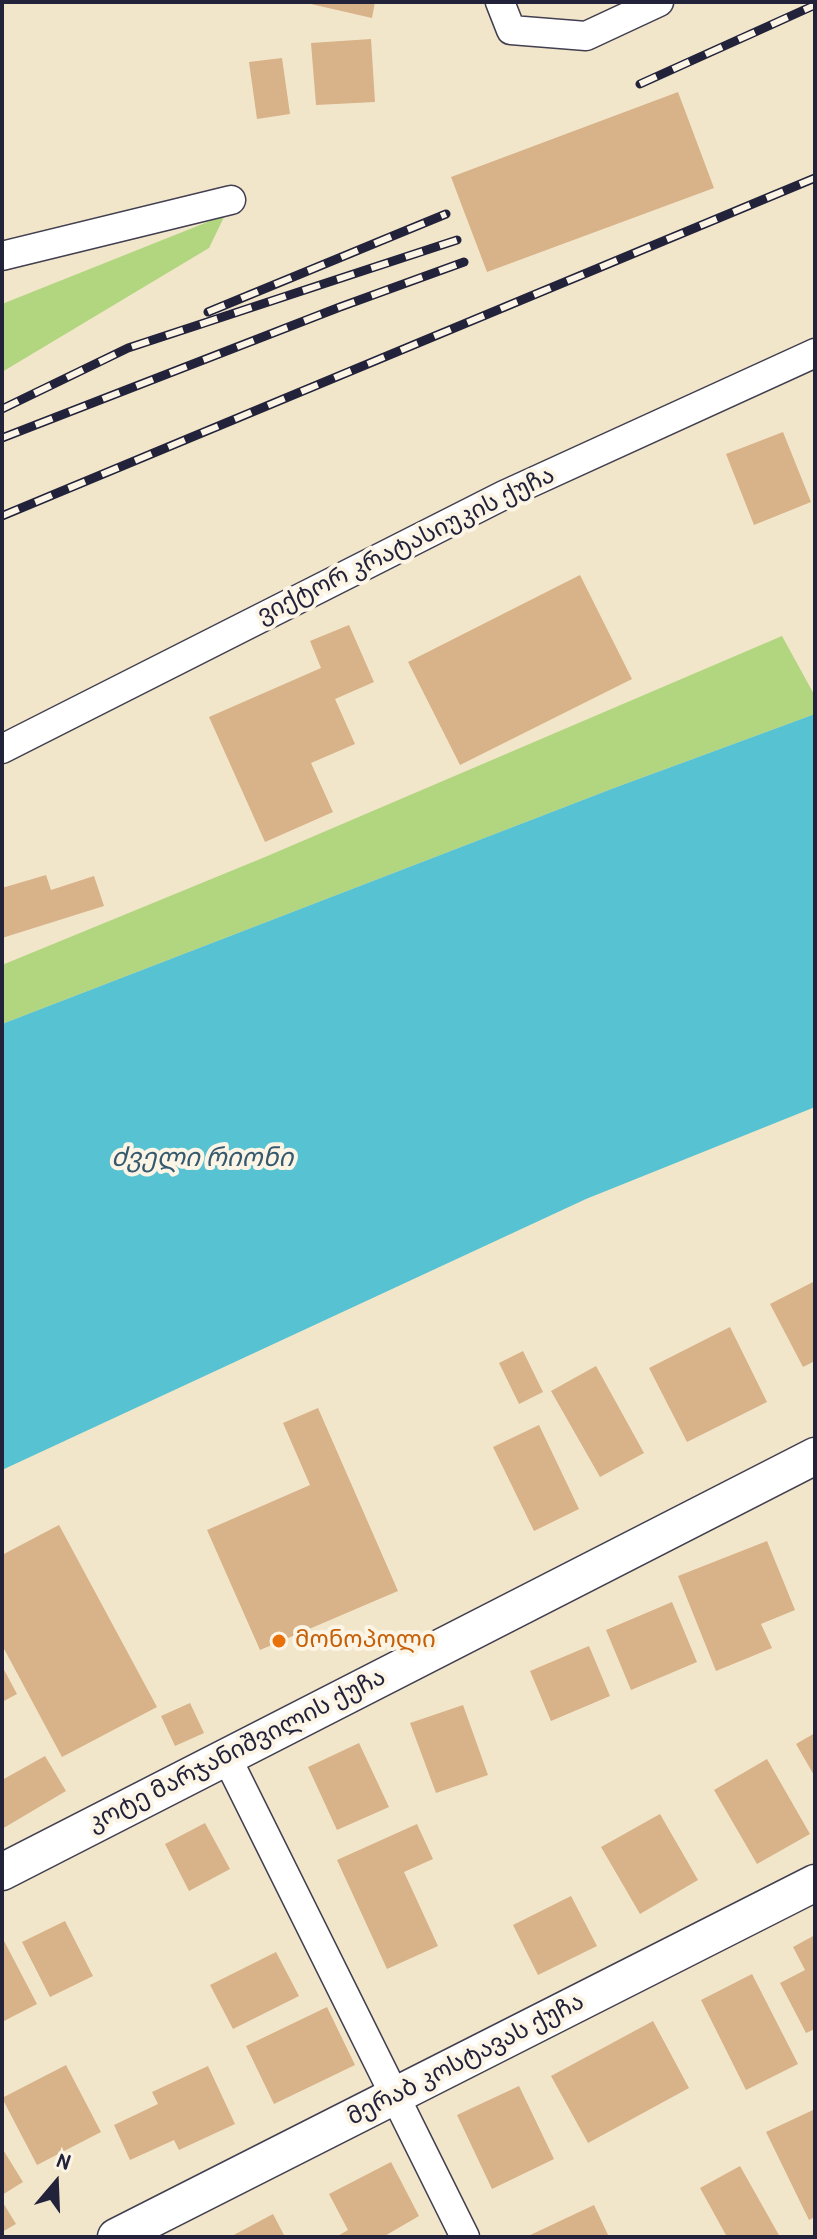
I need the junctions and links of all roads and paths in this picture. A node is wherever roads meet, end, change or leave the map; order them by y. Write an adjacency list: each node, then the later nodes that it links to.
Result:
1 (500, 2): 2 (street)
2 (659, 2)
3 (231, 200): 4 (street)
4 (2, 256)
5 (815, 353): 6 (street, ვიქტორ კრატასიუკის ქუჩა)
6 (2, 749)
7 (815, 1456): 8 (street, კოტე მარჯანიშვილის ქუჩა)
8 (226, 1756): 9 (street, კოტე მარჯანიშვილის ქუჩა); 11 (street)
9 (2, 1872)
10 (815, 1883): 11 (street, მერაბ კოსტავას ქუჩა)
11 (395, 2096): 12 (street, მერაბ კოსტავას ქუჩა); 13 (street)
12 (116, 2237)
13 (465, 2237)

